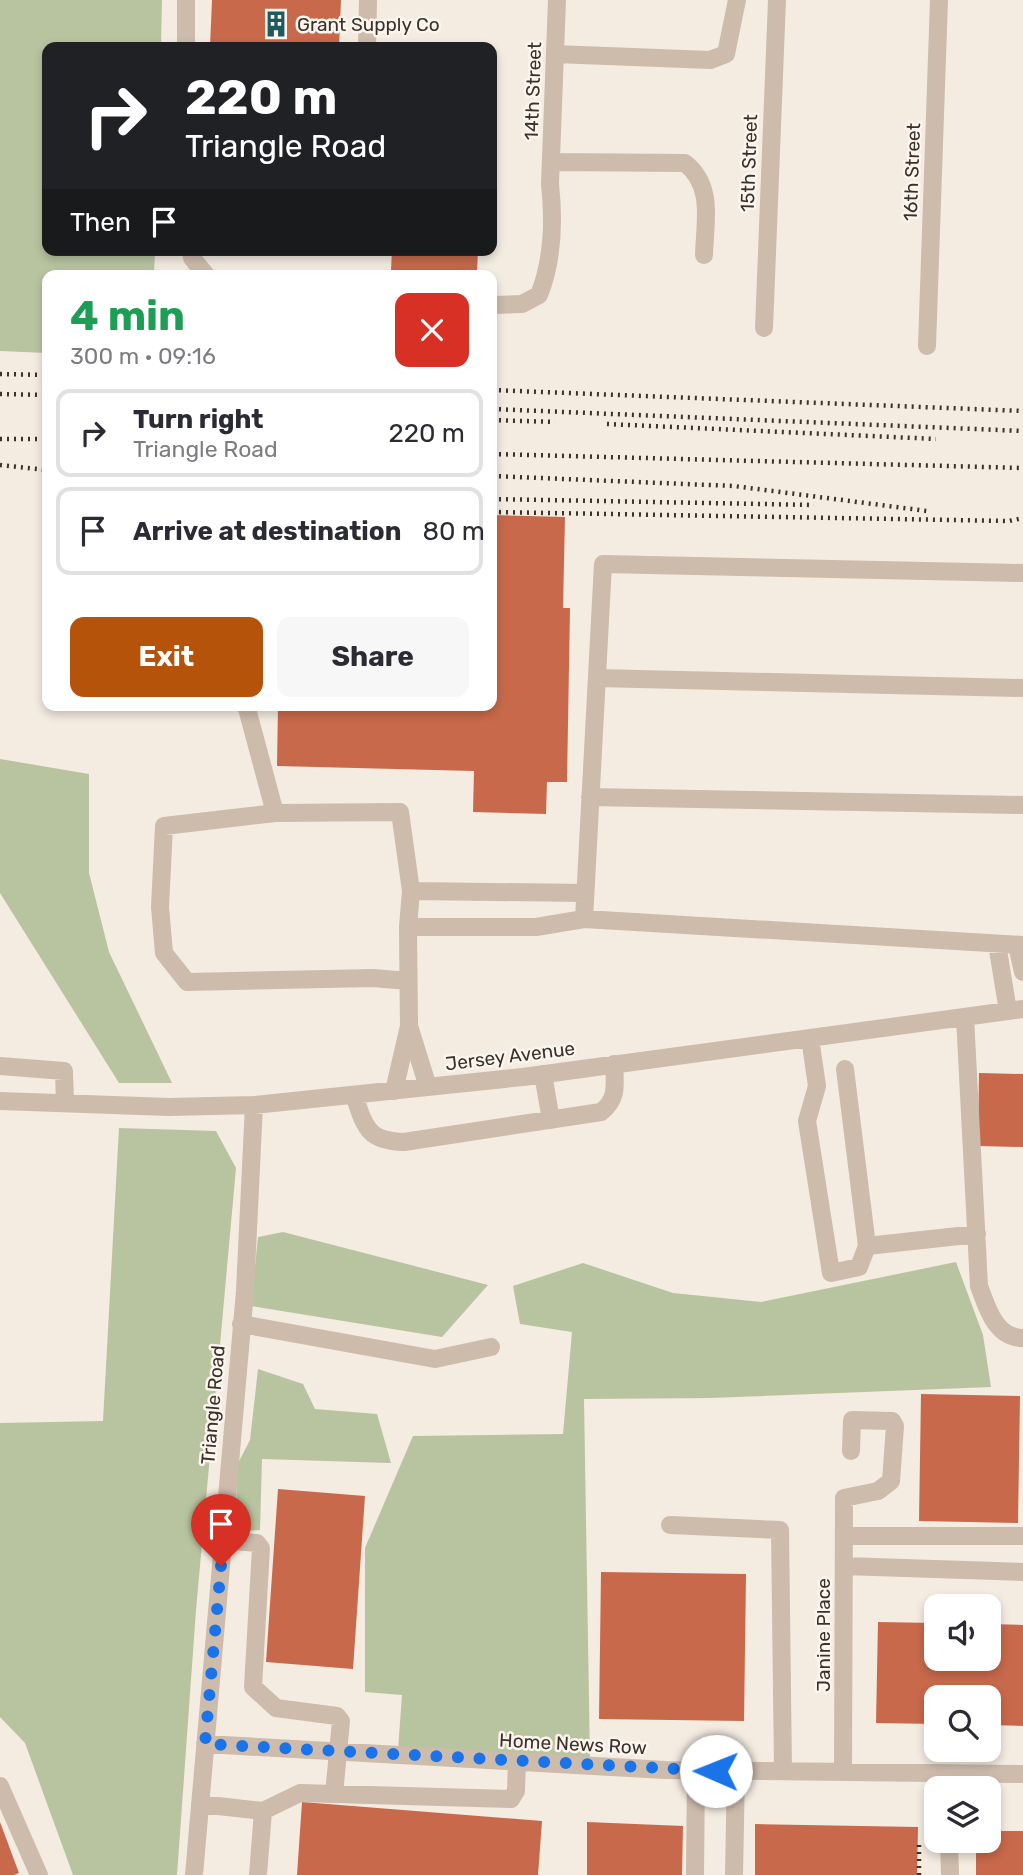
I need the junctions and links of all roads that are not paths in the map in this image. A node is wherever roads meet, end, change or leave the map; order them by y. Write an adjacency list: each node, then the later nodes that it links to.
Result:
1 (186, 0): 7 (street)
2 (368, 0): 8 (street)
3 (557, 0): 9 (street, 14th Street)
4 (737, 0): 9 (street)
5 (777, 0): 15 (street, 15th Street)
6 (939, 0): 16 (street, 16th Street)
7 (186, 42)
8 (367, 42)
9 (555, 54): 10 (street, 14th Street)
10 (551, 162): 11 (street); 14 (street, 14th Street)
11 (704, 255)
12 (192, 256): 13 (street)
13 (202, 270)
14 (497, 305)
15 (764, 328)
16 (927, 346)
17 (1023, 573): 18 (street)
18 (597, 678): 19 (street); 21 (street)
19 (1023, 688)
20 (248, 711): 23 (street)
21 (590, 797): 22 (street); 25 (street)
22 (1023, 805)
23 (275, 813): 24 (street); 31 (street)
24 (411, 891): 25 (street); 27 (street)
25 (585, 893): 26 (street)
26 (584, 919): 27 (street); 28 (street)
27 (408, 927): 31 (street)
28 (997, 944): 29 (street); 32 (street)
29 (1020, 945): 30 (street)
30 (1023, 972)
31 (408, 981): 34 (street)
32 (1015, 1010): 33 (street, Jersey Avenue)
33 (965, 1017): 35 (street, Jersey Avenue); 47 (street)
34 (409, 1026): 40 (street); 41 (street)
35 (810, 1038): 36 (street, Jersey Avenue); 48 (street)
36 (614, 1064): 39 (street, Jersey Avenue); 46 (street)
37 (0, 1066): 44 (street)
38 (845, 1069): 48 (street)
39 (543, 1074): 40 (street, Jersey Avenue); 46 (street)
40 (428, 1087): 41 (street, Jersey Avenue)
41 (394, 1091): 42 (street, Jersey Avenue)
42 (354, 1096): 45 (street, Jersey Avenue); 46 (street)
43 (0, 1101): 44 (street, Jersey Avenue)
44 (65, 1103): 45 (street, Jersey Avenue)
45 (254, 1105): 49 (street, Triangle Road)
46 (551, 1120)
47 (977, 1234): 48 (street); 50 (street)
48 (867, 1246)
49 (241, 1324): 51 (street); 56 (street, Triangle Road)
50 (1023, 1338)
51 (491, 1348)
52 (851, 1451): 54 (street, Janine Place)
53 (670, 1525): 64 (street)
54 (844, 1536): 55 (street); 57 (street, Janine Place)
55 (1023, 1536)
56 (223, 1540): 59 (street, Triangle Road); 60 (street)
57 (844, 1566): 58 (street); 65 (street, Janine Place)
58 (1023, 1572)
59 (205, 1744): 60 (street, Home News Row); 71 (street, Triangle Road)
60 (338, 1752): 61 (street, Home News Row); 70 (street)
61 (517, 1761): 62 (street, Home News Row); 70 (street)
62 (696, 1770): 63 (street, Home News Row); 77 (street)
63 (736, 1771): 64 (street, Home News Row); 78 (street)
64 (783, 1771): 65 (street, Home News Row)
65 (843, 1772): 68 (street, Home News Row)
66 (1023, 1774): 67 (street, Home News Row)
67 (1001, 1776)
68 (924, 1779)
69 (0, 1786): 74 (street)
70 (334, 1794): 72 (street)
71 (200, 1804): 72 (street); 75 (street, Triangle Road)
72 (263, 1811): 76 (street)
73 (949, 1853): 79 (street)
74 (39, 1875)
75 (194, 1875)
76 (258, 1875)
77 (695, 1875)
78 (734, 1875)
79 (950, 1875)

